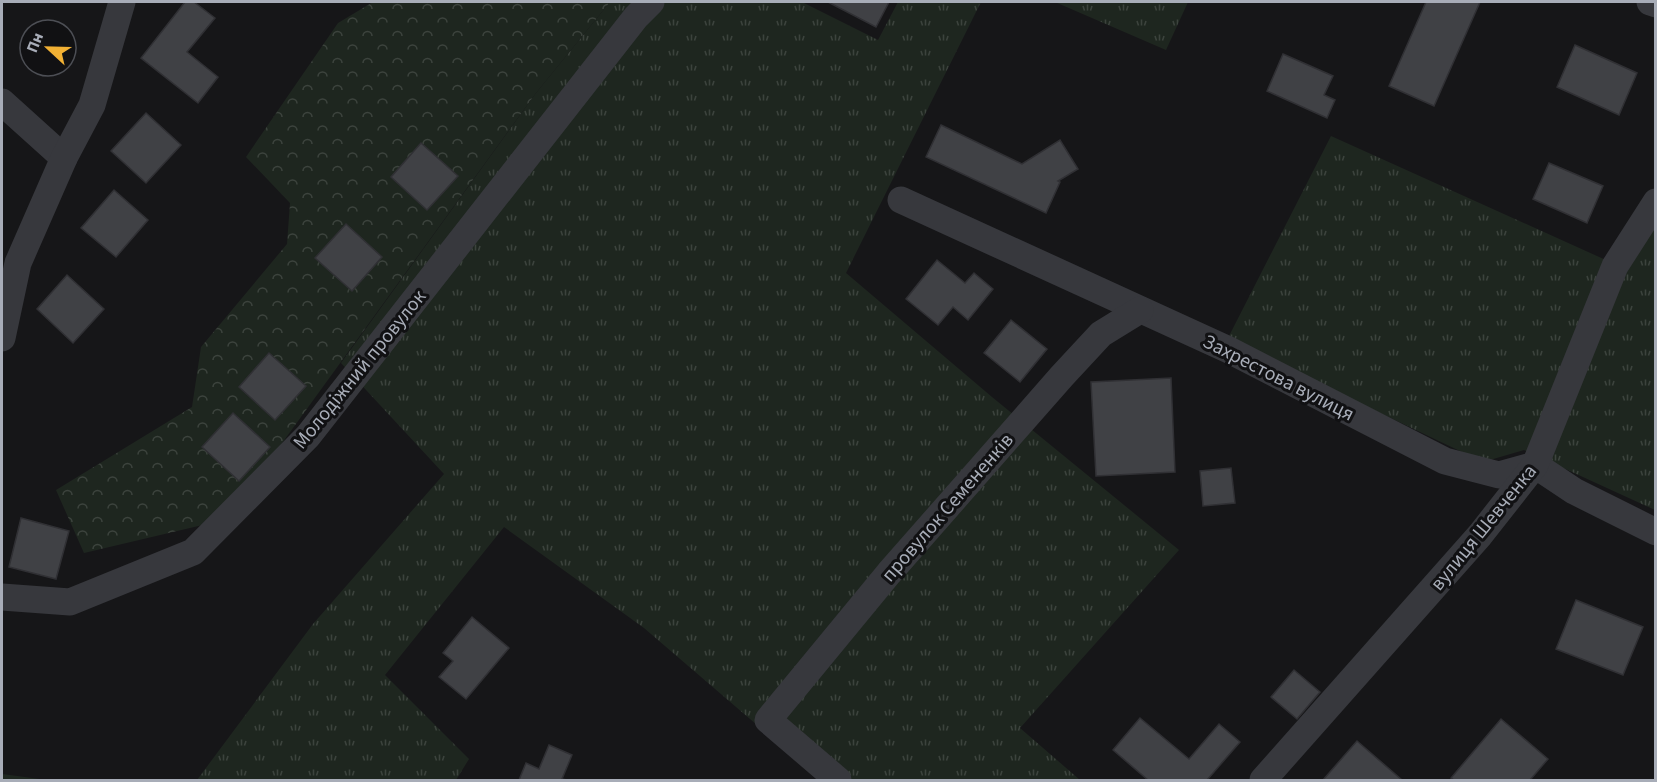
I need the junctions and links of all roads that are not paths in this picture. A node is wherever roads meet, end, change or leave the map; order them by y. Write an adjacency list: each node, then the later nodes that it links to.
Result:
1 (122, 2): 6 (street)
2 (1650, 2): 3 (street)
3 (1656, 4)
4 (644, 9): 13 (street, Молодіжний провулок)
5 (2, 102): 6 (street)
6 (64, 158): 10 (street)
7 (901, 200): 9 (street, Захрестова вулиця)
8 (1656, 202): 11 (street, вулиця Шевченка)
9 (1140, 310): 11 (street, Захрестова вулиця); 14 (street, провулок Семененків)
10 (2, 338)
11 (1535, 465): 12 (street); 15 (street, вулиця Шевченка)
12 (1656, 532)
13 (2, 597)
14 (838, 780)
15 (1263, 780)

